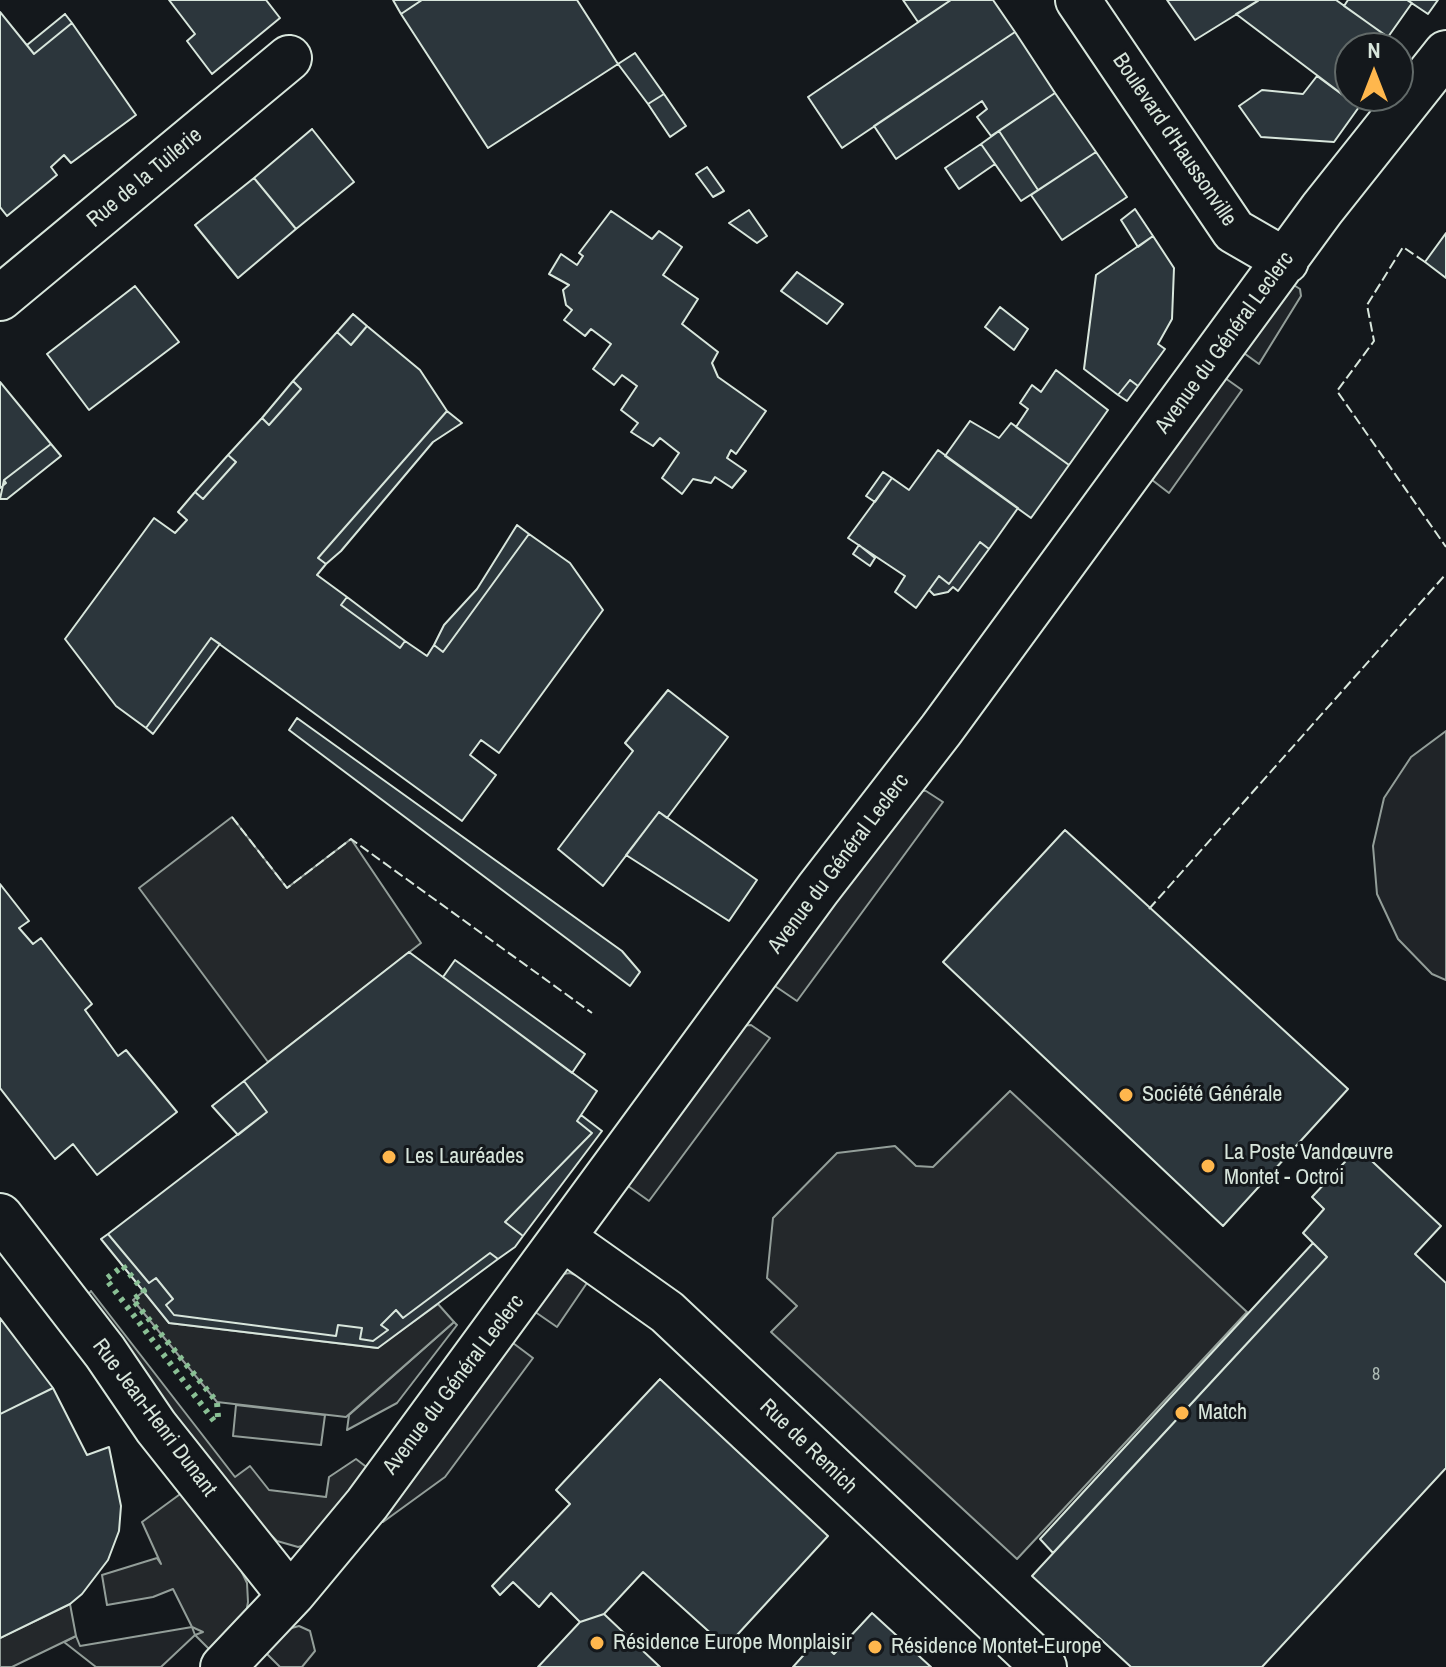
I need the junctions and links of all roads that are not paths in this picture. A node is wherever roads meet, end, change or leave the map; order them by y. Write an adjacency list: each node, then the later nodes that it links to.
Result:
1 (1078, 0): 4 (street, Boulevard d'Haussonville)
2 (1446, 53): 4 (street, Avenue du Général Leclerc)
3 (289, 58): 5 (street, Rue de la Tuilerie)
4 (1286, 261): 7 (street, Avenue du Général Leclerc)
5 (0, 298)
6 (9, 1228): 8 (street, Rue Jean-Henri Dunant)
7 (564, 1239): 8 (street, Avenue du Général Leclerc); 10 (street, Rue de Remich)
8 (293, 1593): 9 (street, Avenue du Général Leclerc)
9 (223, 1667)
10 (1044, 1667)

